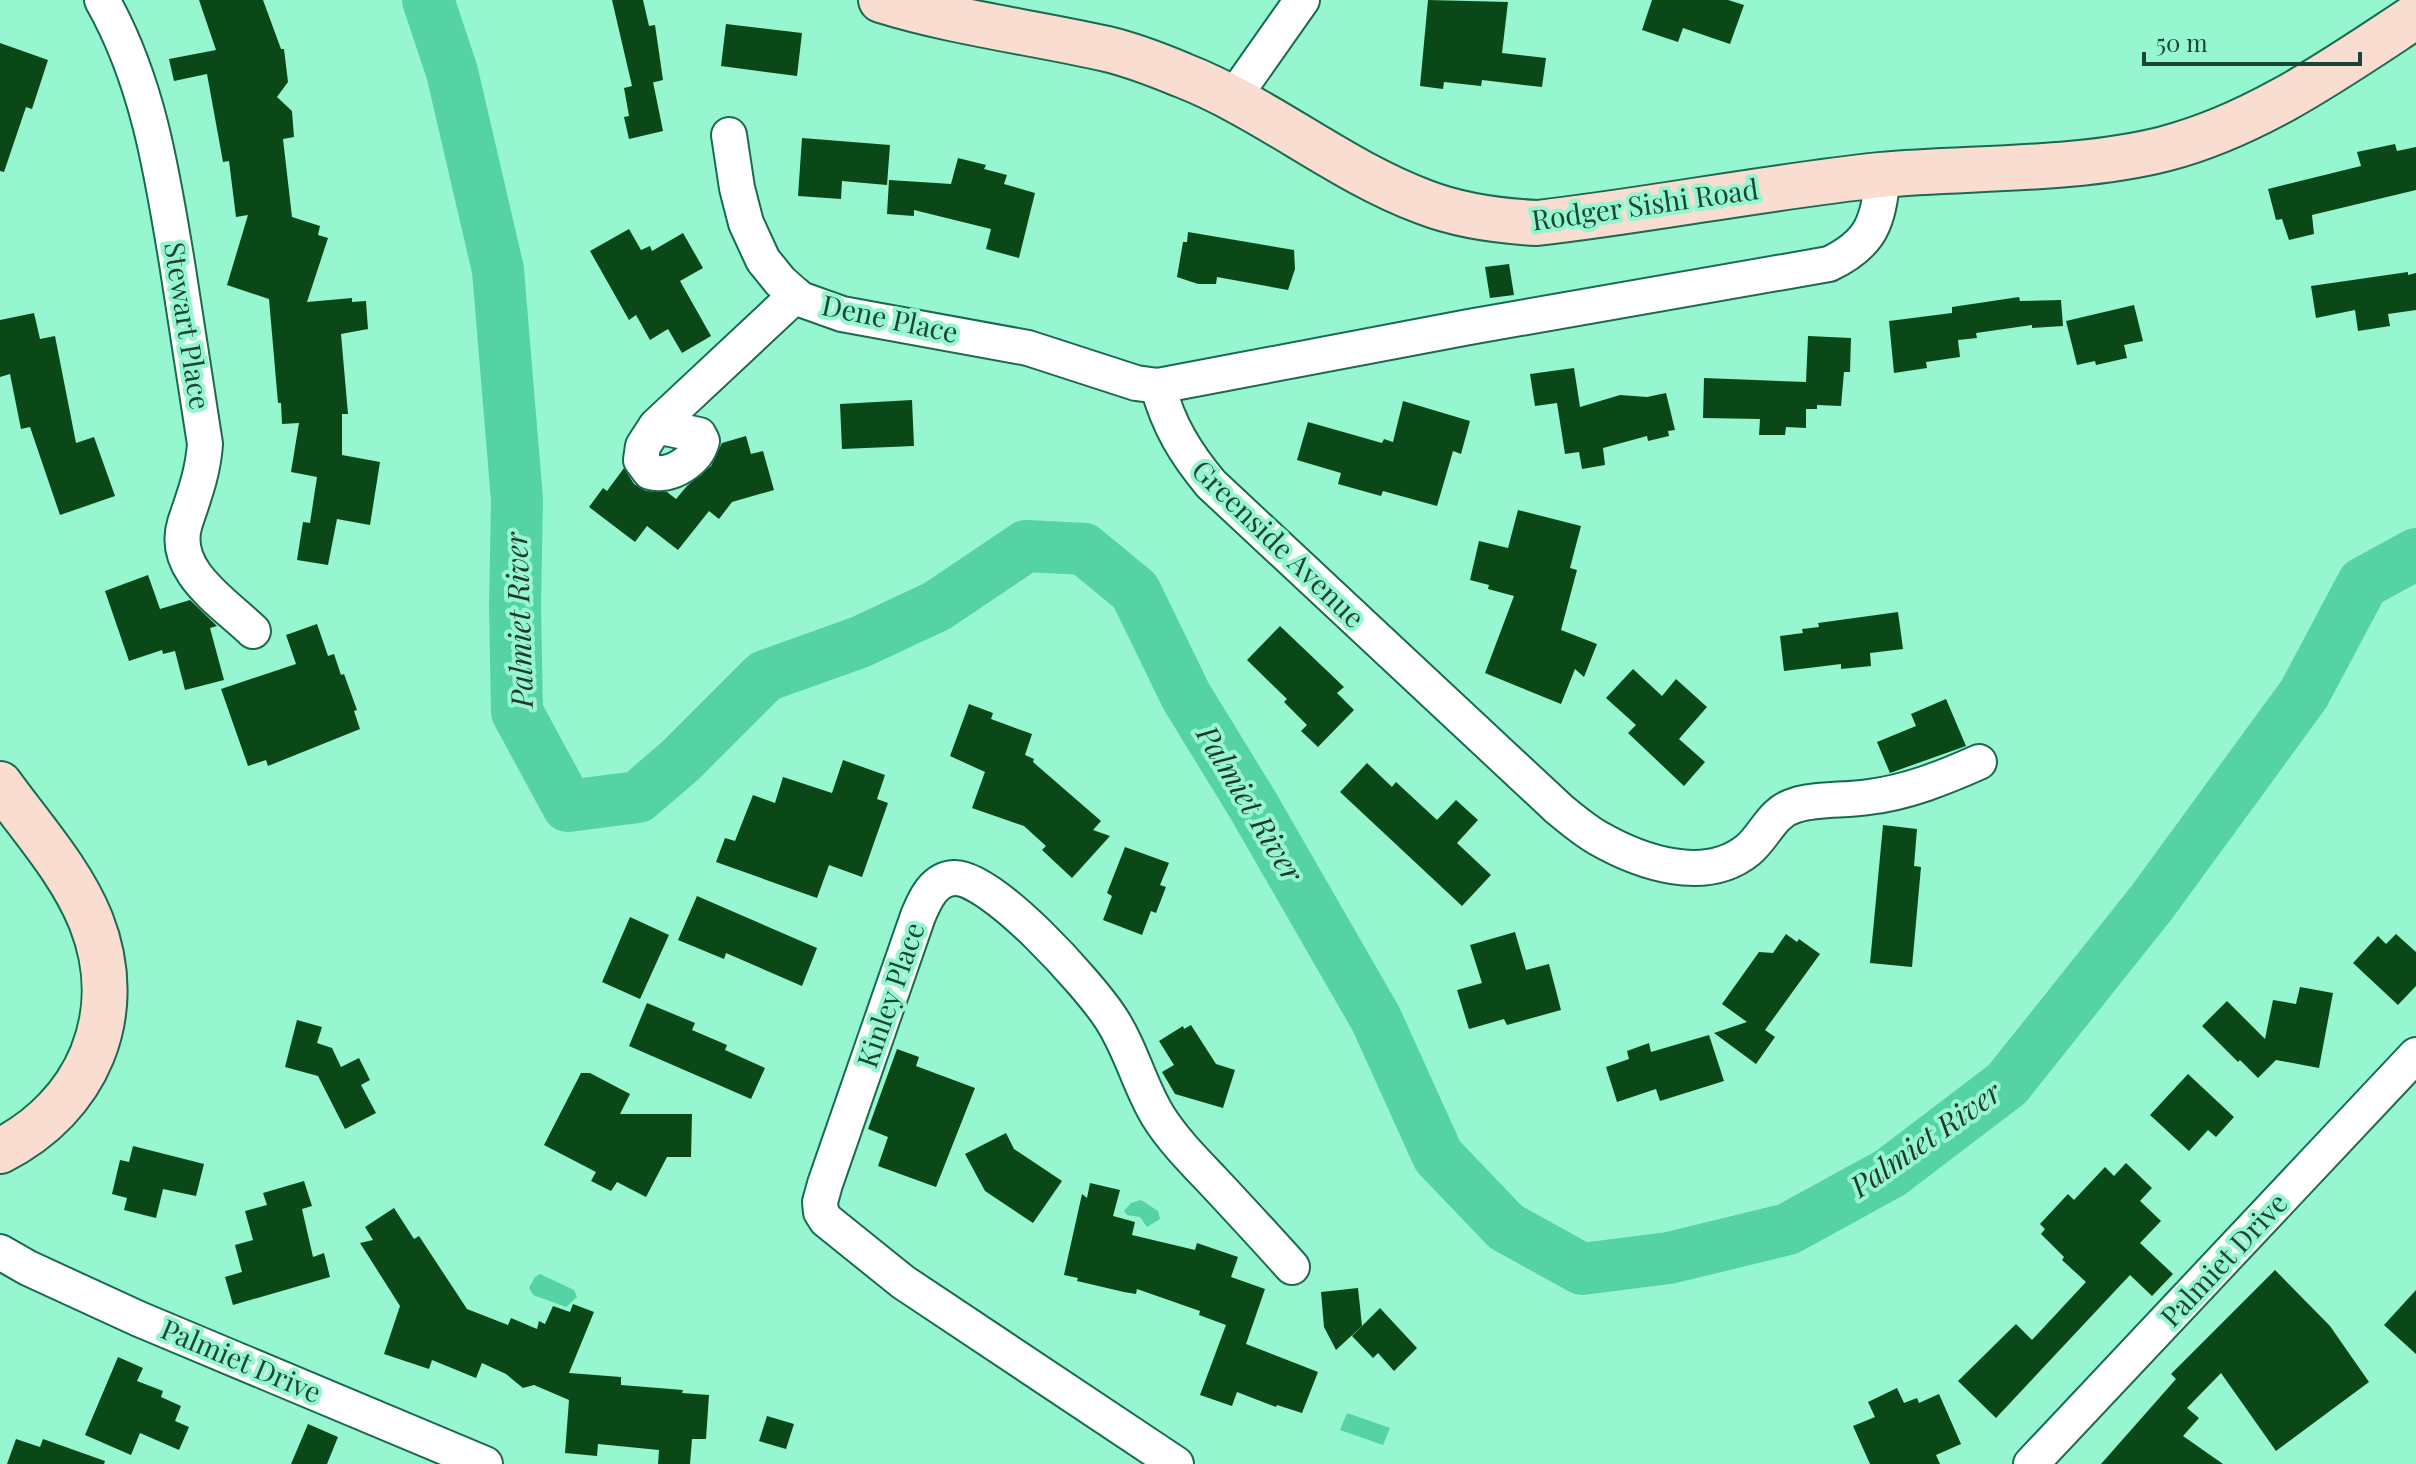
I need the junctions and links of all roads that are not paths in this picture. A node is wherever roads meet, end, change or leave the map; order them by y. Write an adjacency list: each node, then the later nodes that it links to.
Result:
1 (102, 0): 11 (street, Stewart Place)
2 (881, 0): 5 (main road, Rodger Sishi Road)
3 (1302, 0): 5 (street)
4 (2416, 16): 7 (main road, Rodger Sishi Road)
5 (1233, 98): 7 (main road, Rodger Sishi Road)
6 (729, 135): 8 (street, Dene Place)
7 (1883, 175): 9 (street)
8 (796, 295): 9 (street, Dene Place); 10 (street)
9 (1158, 386): 12 (street, Greenside Avenue)
10 (656, 426)
11 (253, 631)
12 (1979, 762)
13 (0, 784): 15 (main road)
14 (2416, 1055): 20 (street, Palmiet Drive)
15 (0, 1151)
16 (0, 1252): 18 (street, Palmiet Drive)
17 (1292, 1267): 19 (street, Kinley Place)
18 (485, 1464)
19 (1176, 1464)
20 (2031, 1464)

